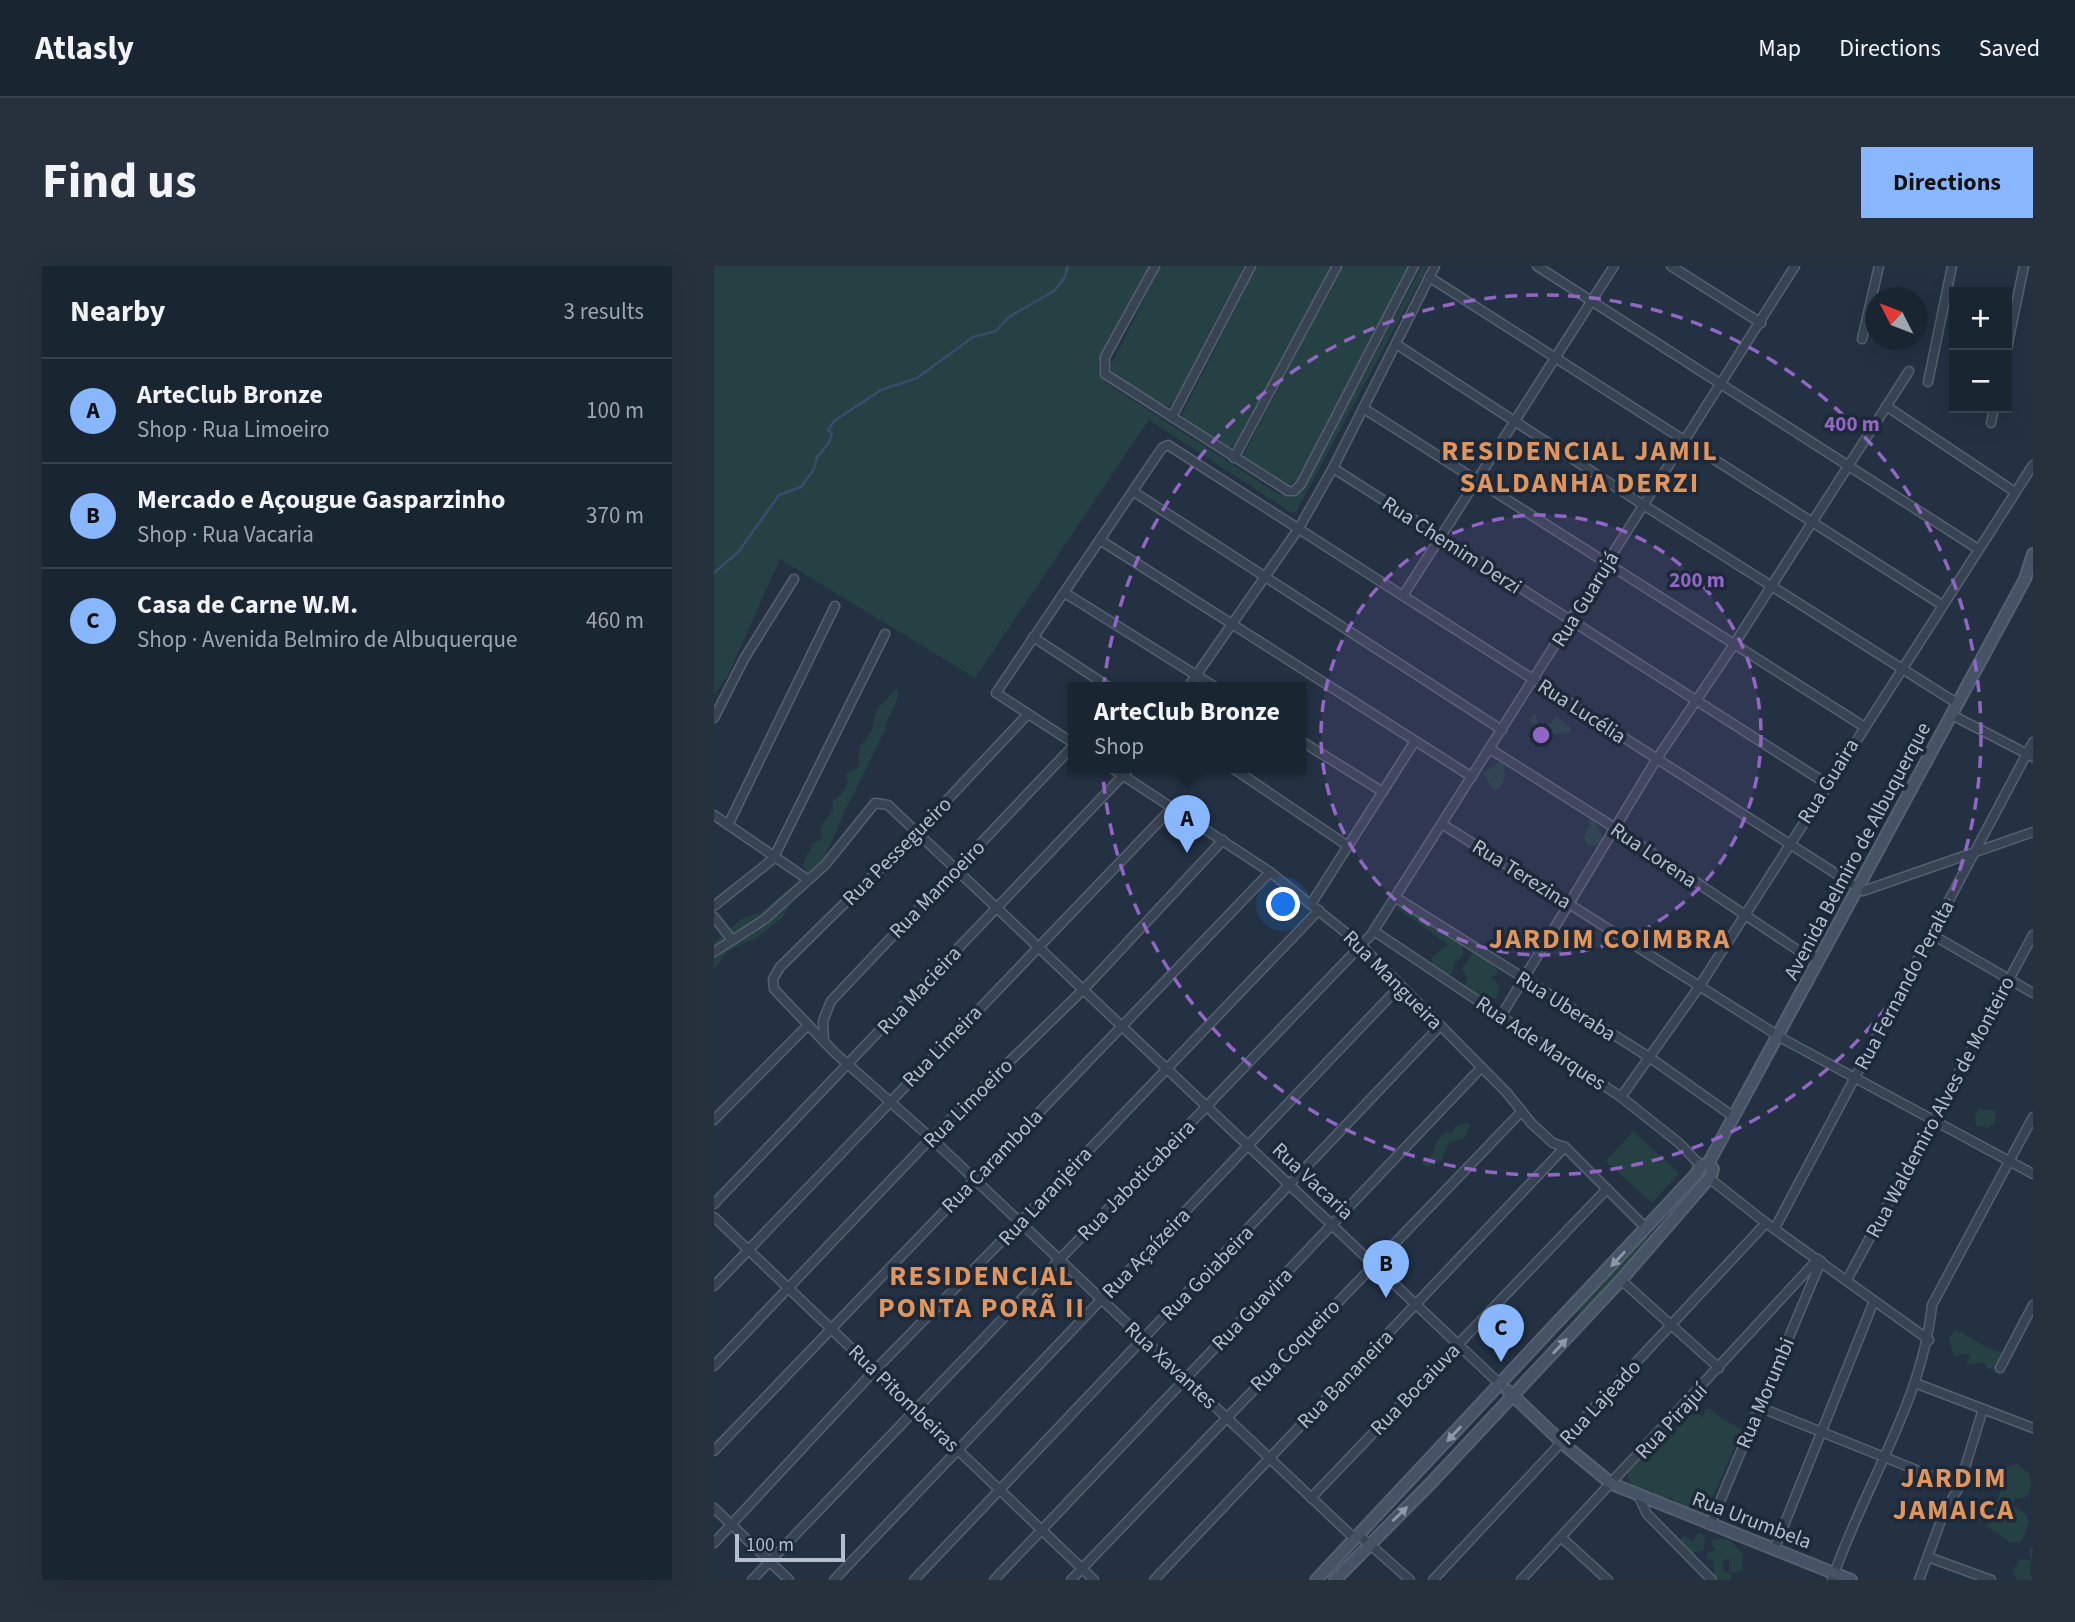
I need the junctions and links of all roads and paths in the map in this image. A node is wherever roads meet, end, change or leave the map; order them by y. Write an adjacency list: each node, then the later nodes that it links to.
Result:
1 (1155, 266): 26 (street)
2 (1251, 266): 26 (street)
3 (1337, 266): 30 (street)
4 (1414, 266): 30 (street)
5 (1435, 266): 13 (street)
6 (1537, 266): 14 (street)
7 (1614, 266): 14 (street)
8 (1671, 266): 15 (street)
9 (1795, 266): 15 (street, Rua Guarujá)
10 (1879, 266): 17 (street)
11 (1952, 266): 21 (street)
12 (2024, 266): 16 (street)
13 (1429, 277): 18 (street); 19 (street)
14 (1592, 300): 19 (street); 22 (street)
15 (1761, 323): 22 (street, Rua Guarujá)
16 (2012, 324)
17 (1862, 339)
18 (1396, 344): 24 (street); 27 (street)
19 (1555, 359): 27 (street); 29 (street)
20 (1909, 371): 23 (street)
21 (1928, 382)
22 (1721, 386): 29 (street, Rua Guarujá); 31 (street)
23 (1886, 406): 31 (street); 36 (street)
24 (1363, 408): 33 (street); 34 (street)
25 (1993, 413): 28 (street)
26 (1172, 417): 30 (street)
27 (1515, 421): 34 (street); 37 (street)
28 (1991, 422)
29 (1686, 441): 37 (street, Rua Guarujá); 38 (street)
30 (1234, 458)
31 (1848, 465): 38 (street); 42 (street)
32 (2033, 465): 36 (street, Rua Guaira)
33 (1333, 468): 39 (street); 40 (street, Rua Chemim Derzi)
34 (1477, 480): 40 (street); 44 (street)
35 (1134, 492): 39 (street, Rua Lucélia); 41 (street); 45 (street)
36 (2015, 492): 42 (street, Rua Guaira)
37 (1644, 506): 44 (street, Rua Guarujá); 47 (street)
38 (1812, 523): 47 (street); 50 (street)
39 (1299, 528): 45 (street); 49 (street, Rua Lucélia)
40 (1440, 538): 49 (street); 52 (street, Rua Chemim Derzi)
41 (1100, 540): 48 (street); 53 (street)
42 (1978, 549): 50 (street, Rua Guaira)
43 (2032, 559): 64 (main road, Avenida Belmiro de Albuquerque)
44 (1608, 564): 52 (street, Rua Guarujá); 56 (street)
45 (1265, 576): 53 (street); 69 (street)
46 (794, 579): 67 (street)
47 (1772, 585): 56 (street); 57 (street)
48 (1065, 593): 55 (street); 58 (street)
49 (1404, 594): 59 (street, Rua Lucélia)
50 (1942, 605): 57 (street, Rua Guaira)
51 (835, 606): 88 (street)
52 (1571, 621): 59 (street, Rua Guarujá); 63 (street, Rua Chemim Derzi)
53 (1231, 625): 58 (street); 70 (street)
54 (885, 635): 96 (street)
55 (1033, 637): 60 (street); 65 (street)
56 (1733, 646): 63 (street); 68 (street)
57 (1902, 666): 64 (street); 68 (street, Rua Guaira)
58 (1196, 674): 61 (street); 62 (street)
59 (1534, 680): 69 (street, Rua Guarujá); 77 (street, Rua Lucélia)
60 (1101, 682)
61 (1191, 682)
62 (1208, 682)
63 (1696, 701): 77 (street); 83 (street, Rua Chemim Derzi)
64 (1958, 704): 66 (main road, Avenida Belmiro de Albuquerque)
65 (1028, 714): 71 (street); 90 (street, Rua Pessegueiro)
66 (1952, 715): 76 (street); 100 (main road, Avenida Belmiro de Albuquerque)
67 (714, 718)
68 (1863, 726): 83 (street, Rua Guaira)
69 (1502, 730): 74 (street, Rua Guarujá)
70 (1415, 741): 82 (street); 84 (street)
71 (1068, 742)
72 (2033, 742): 76 (street, Rua Fernando Peralta)
73 (1306, 744): 84 (street)
74 (1489, 749): 82 (street, Rua Guarujá); 89 (street, Rua Lorena)
75 (1068, 750): 97 (street, Rua Mamoeiro)
76 (2030, 755): 95 (street, Rua Fernando Peralta)
77 (1656, 760): 89 (street); 93 (street, Rua Lucélia)
78 (1120, 773): 81 (street, Rua Mangueira)
79 (1127, 773): 81 (street, Rua Macieira)
80 (1240, 773): 94 (street)
81 (1125, 776): 85 (street, Rua Mangueira); 105 (street, Rua Macieira)
82 (1472, 777): 87 (street, Rua Guarujá)
83 (1827, 784): 93 (street, Rua Guaira)
84 (1383, 792): 94 (street)
85 (1172, 808): 92 (street, Rua Mangueira); 114 (street, Rua Limeira)
86 (714, 815): 88 (street)
87 (1442, 824): 101 (street, Rua Guarujá); 103 (street, Rua Terezina)
88 (727, 825): 96 (street)
89 (1615, 828): 103 (street); 107 (street, Rua Lorena)
90 (917, 832): 97 (street, Rua Vacaria); 99 (street, Rua Vacaria); 121 (street, Rua Pessegueiro)
91 (2033, 832): 95 (street)
92 (1223, 840): 98 (street, Rua Mangueira); 122 (street, Rua Limoeiro)
93 (1788, 844): 100 (street, Rua Lucélia); 107 (street, Rua Guaira)
94 (1348, 846): 102 (street)
95 (1972, 853): 100 (street); 110 (street, Rua Fernando Peralta)
96 (774, 859): 99 (street); 104 (street)
97 (956, 869): 105 (street, Rua Vacaria); 129 (street, Rua Mamoeiro)
98 (1270, 872): 102 (street, Rua Mangueira); 127 (street, Rua Carambola)
99 (807, 879): 112 (street)
100 (1862, 890): 116 (main road, Avenida Belmiro de Albuquerque)
101 (1395, 897): 109 (street, Rua Guarujá); 118 (street, Rua Uberaba)
102 (1311, 904): 106 (street, Rua Mangueira)
103 (1569, 904): 118 (street); 119 (street, Rua Terezina)
104 (714, 906)
105 (996, 906): 114 (street, Rua Vacaria); 131 (street, Rua Macieira)
106 (1319, 910): 113 (street, Rua Mangueira); 132 (street, Rua Laranjeira)
107 (1742, 915): 116 (street, Rua Lorena); 119 (street, Rua Guaira)
108 (714, 917): 112 (street)
109 (1374, 932): 113 (street, Rua Jaboticabeira); 124 (street, Rua Ade Marques)
110 (1931, 934): 117 (street); 134 (street, Rua Fernando Peralta)
111 (2033, 935): 117 (street, Rua Waldemiro Alves de Monteiro)
112 (732, 940): 115 (street)
113 (1360, 944): 120 (street, Rua Mangueira); 137 (street, Rua Jaboticabeira)
114 (1039, 947): 122 (street, Rua Vacaria); 136 (street, Rua Limeira)
115 (714, 952)
116 (1820, 959): 128 (main road, Avenida Belmiro de Albuquerque)
117 (2009, 979): 123 (street); 142 (street, Rua Waldemiro Alves de Monteiro)
118 (1523, 980): 124 (street); 130 (street, Rua Uberaba)
119 (1699, 986): 128 (street, Rua Terezina); 130 (street, Rua Guaira)
120 (1399, 987): 126 (street, Rua Mangueira); 145 (street, Rua Açaízeira)
121 (774, 989): 125 (street, Rua Xavantes)
122 (1084, 989): 127 (street, Rua Vacaria); 143 (street, Rua Limoeiro)
123 (2033, 993)
124 (1500, 1016): 135 (street, Rua Ade Marques)
125 (808, 1025): 129 (street, Rua Xavantes); 141 (street)
126 (1440, 1026): 133 (street, Rua Mangueira); 151 (street, Rua Goiabeira)
127 (1121, 1027): 132 (street, Rua Vacaria); 150 (street, Rua Carambola)
128 (1779, 1036): 134 (street, Rua Terezina); 139 (main road, Avenida Belmiro de Albuquerque)
129 (824, 1042): 131 (street, Rua Xavantes)
130 (1649, 1057): 135 (street, Rua Guaira); 139 (street, Rua Uberaba)
131 (848, 1065): 136 (street, Rua Xavantes); 153 (street, Rua Macieira)
132 (1164, 1068): 137 (street, Rua Vacaria); 155 (street, Rua Laranjeira)
133 (1481, 1069): 138 (street, Rua Mangueira); 157 (street, Rua Guavira)
134 (1855, 1078): 142 (street, Rua Terezina); 159 (street, Rua Fernando Peralta)
135 (1621, 1097): 147 (street, Rua Ade Marques)
136 (890, 1101): 143 (street, Rua Xavantes); 160 (street, Rua Limeira)
137 (1206, 1108): 145 (street, Rua Vacaria); 161 (street, Rua Jaboticabeira)
138 (1521, 1112): 144 (street, Rua Mangueira); 163 (street, Rua Coqueiro)
139 (1734, 1117): 147 (main road, Avenida Belmiro de Albuquerque)
140 (2033, 1117): 146 (street)
141 (714, 1120)
142 (1933, 1120): 146 (street, Rua Terezina); 165 (street, Rua Waldemiro Alves de Monteiro)
143 (931, 1138): 150 (street, Rua Xavantes); 167 (street, Rua Limoeiro)
144 (1565, 1147): 152 (street, Rua Mangueira); 170 (street, Rua Bananeira)
145 (1248, 1148): 151 (street, Rua Vacaria); 168 (street, Rua Açaízeira)
146 (2010, 1161): 148 (street, Rua Terezina); 175 (street)
147 (1702, 1167): 149 (main road); 158 (main road, Avenida Belmiro de Albuquerque)
148 (2033, 1174)
149 (1709, 1178): 156 (street); 164 (main road)
150 (975, 1179): 155 (street, Rua Xavantes); 173 (street, Rua Carambola)
151 (1290, 1187): 157 (street, Rua Vacaria); 174 (street, Rua Goiabeira)
152 (1607, 1189): 158 (street, Rua Mangueira); 176 (street, Rua Bocaiuva)
153 (714, 1204)
154 (714, 1217): 160 (street, Rua Pitombeiras)
155 (1020, 1222): 161 (street, Rua Xavantes); 180 (street, Rua Laranjeira)
156 (1766, 1223): 159 (street); 172 (street, Rua Lajeado)
157 (1333, 1226): 163 (street, Rua Vacaria); 181 (street, Rua Guavira)
158 (1646, 1228): 183 (main road, Avenida Belmiro de Albuquerque, one-way to 183)
159 (1775, 1228): 162 (street)
160 (748, 1250): 166 (street, Rua Limeira); 167 (street, Rua Pitombeiras)
161 (1059, 1259): 168 (street, Rua Xavantes); 186 (street, Rua Jaboticabeira)
162 (1820, 1260): 165 (street); 178 (street, Rua Pirajuí); 185 (street, Rua Morumbi)
163 (1373, 1264): 170 (street, Rua Vacaria); 188 (street, Rua Coqueiro)
164 (1621, 1280): 172 (street); 184 (main road, one-way to 164)
165 (1847, 1280): 169 (street)
166 (714, 1286)
167 (790, 1289): 173 (street, Rua Pitombeiras); 177 (street, Rua Limoeiro)
168 (1101, 1299): 174 (street, Rua Xavantes); 192 (street, Rua Açaízeira)
169 (1874, 1301): 175 (street); 190 (street)
170 (1416, 1304): 176 (street, Rua Vacaria); 195 (street, Rua Bananeira)
171 (2033, 1305): 179 (street)
172 (1671, 1325): 178 (street); 191 (street, Rua Lajeado)
173 (832, 1329): 180 (street, Rua Pitombeiras); 193 (street, Rua Carambola)
174 (1143, 1339): 181 (street, Rua Xavantes); 198 (street, Rua Goiabeira)
175 (1929, 1340): 182 (street)
176 (1458, 1344): 183 (street, Rua Vacaria); 200 (street, Rua Bocaiuva)
177 (714, 1366)
178 (1719, 1368): 196 (street, Rua Pirajuí)
179 (2000, 1368)
180 (875, 1370): 186 (street, Rua Pitombeiras); 202 (street, Rua Laranjeira)
181 (1184, 1378): 188 (street, Rua Xavantes); 204 (street, Rua Guavira)
182 (1914, 1383): 187 (street); 194 (street)
183 (1501, 1385): 184 (main road, Rua Vacaria); 205 (main road, Avenida Belmiro de Albuquerque, one-way to 205)
184 (1513, 1396): 191 (main road, Rua Vacaria); 208 (main road, one-way to 184)
185 (1759, 1406): 190 (street); 203 (street, Rua Morumbi)
186 (916, 1409): 192 (street, Rua Pitombeiras); 211 (street, Rua Jaboticabeira)
187 (1983, 1409): 189 (street); 197 (street)
188 (1225, 1417): 195 (street, Rua Xavantes); 212 (street, Rua Coqueiro)
189 (2033, 1428)
190 (1822, 1432): 194 (street); 209 (street)
191 (1562, 1442): 196 (main road, Rua Vacaria); 226 (street, Rua Lajeado)
192 (959, 1450): 198 (street, Rua Pitombeiras); 217 (street, Rua Açaízeira)
193 (714, 1451)
194 (1884, 1457): 197 (street); 213 (street)
195 (1269, 1458): 200 (street, Rua Xavantes); 222 (street, Rua Bananeira)
196 (1612, 1484): 199 (main road, Rua Vacaria); 206 (street, Rua Pirajuí)
197 (1959, 1487): 210 (street)
198 (1000, 1490): 204 (street, Rua Pitombeiras); 218 (street, Rua Goiabeira)
199 (1639, 1497): 203 (main road, Rua Urumbela); 214 (street)
200 (1311, 1498): 205 (street, Rua Xavantes)
201 (714, 1508): 202 (street)
202 (732, 1524): 207 (street, Rua Laranjeira); 211 (street)
203 (1710, 1525): 209 (main road, Rua Urumbela)
204 (1042, 1530): 212 (street, Rua Pitombeiras); 219 (street, Rua Guavira)
205 (1357, 1537): 208 (street, Rua Xavantes); 223 (main road, Avenida Belmiro de Albuquerque)
206 (1562, 1538): 227 (street, Rua Pirajuí); 228 (street)
207 (714, 1543)
208 (1369, 1544): 224 (main road); 225 (street, Rua Xavantes)
209 (1774, 1550): 213 (main road, Rua Urumbela)
210 (1928, 1556): 230 (street); 231 (street)
211 (769, 1561): 215 (street, Rua Jaboticabeira); 216 (street)
212 (1082, 1569): 220 (street, Rua Coqueiro); 221 (street, Rua Pitombeiras)
213 (1834, 1577): 229 (main road, Rua Urumbela)
214 (1706, 1578)
215 (752, 1580)
216 (789, 1580)
217 (834, 1580)
218 (914, 1580)
219 (994, 1580)
220 (1071, 1580)
221 (1094, 1580)
222 (1154, 1580)
223 (1316, 1580)
224 (1335, 1580)
225 (1410, 1580)
226 (1433, 1580)
227 (1521, 1580)
228 (1608, 1580)
229 (1851, 1580)
230 (1919, 1580)
231 (1991, 1580)

